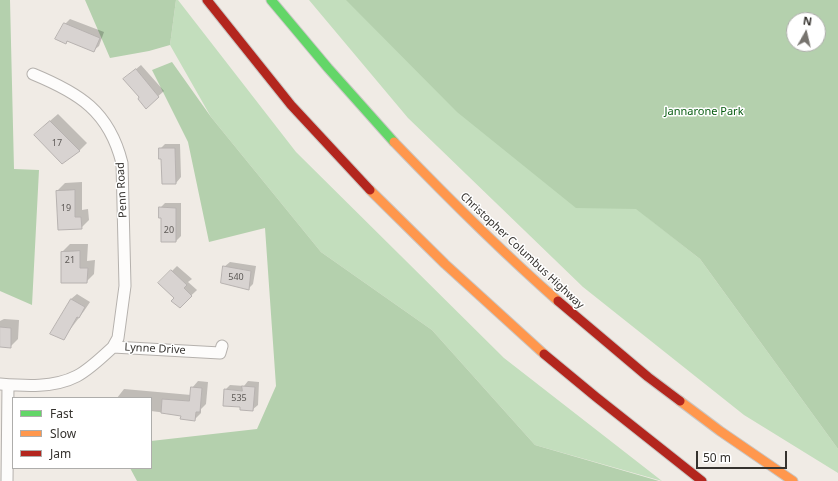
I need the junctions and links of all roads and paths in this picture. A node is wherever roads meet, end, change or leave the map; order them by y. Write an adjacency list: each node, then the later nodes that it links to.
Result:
1 (207, 0): 8 (highway)
2 (271, 0): 9 (highway, Christopher Columbus Highway)
3 (33, 74): 5 (street, Penn Road)
4 (222, 346): 5 (street, Lynne Drive)
5 (113, 347): 6 (street, Lynne Drive)
6 (4, 384): 7 (street)
7 (7, 481)
8 (702, 481)
9 (793, 481)

